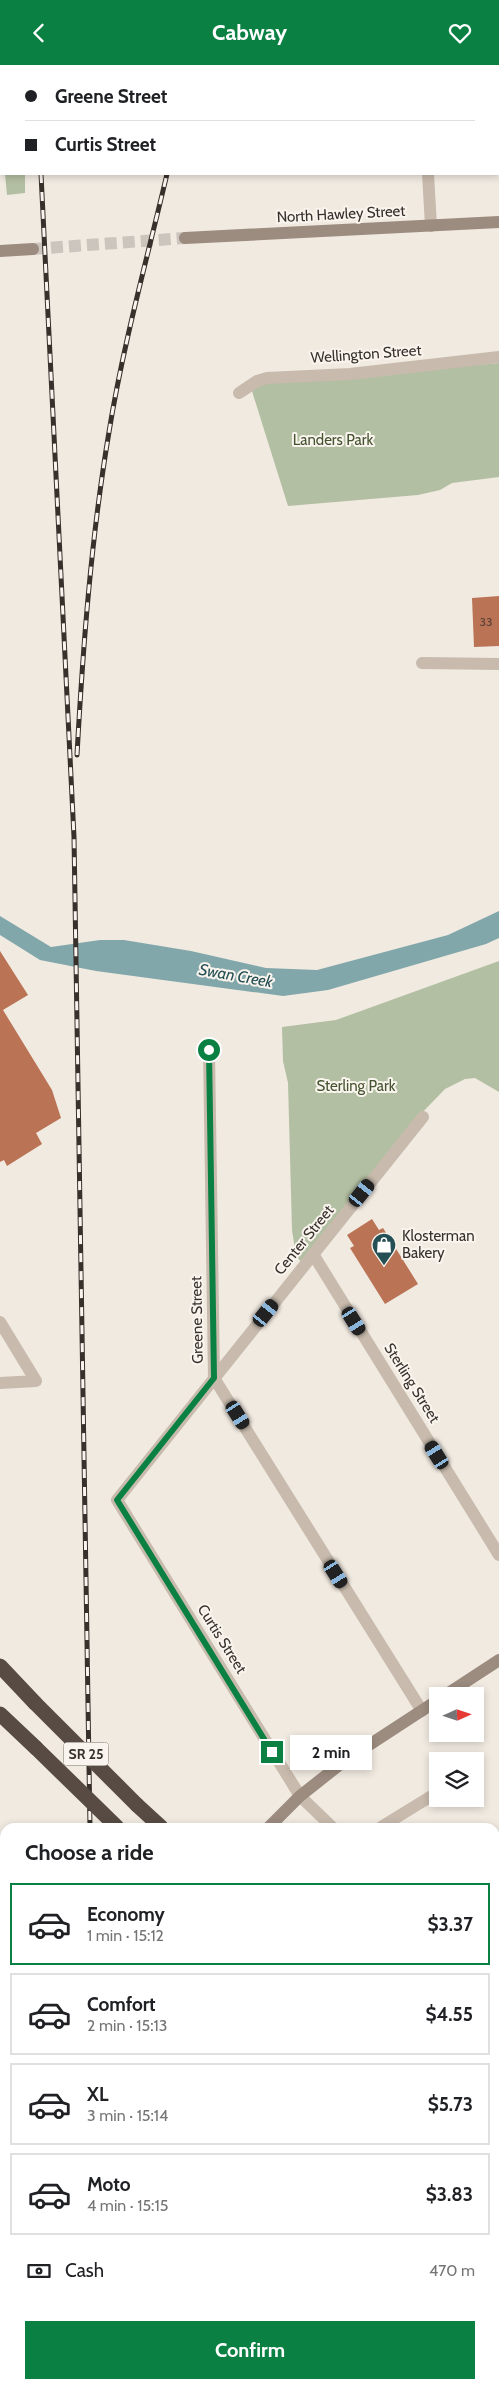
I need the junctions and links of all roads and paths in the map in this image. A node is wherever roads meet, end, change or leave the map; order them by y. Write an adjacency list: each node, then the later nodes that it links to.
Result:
1 (428, 175): 3 (street)
2 (499, 222): 3 (street, North Hawley Street)
3 (431, 226): 4 (street, North Hawley Street)
4 (185, 238)
5 (33, 249): 6 (street)
6 (0, 251)
7 (499, 357): 8 (street, Wellington Street)
8 (239, 393)
9 (422, 663): 10 (street)
10 (499, 664)
11 (209, 1050): 15 (street, Greene Street)
12 (423, 1117): 13 (street, Center Street)
13 (313, 1255): 15 (street, Center Street); 18 (street, Sterling Street)
14 (0, 1322): 16 (street)
15 (214, 1378): 17 (street, Center Street); 23 (street, Greene Street)
16 (0, 1383)
17 (117, 1500): 25 (street, Curtis Street)
18 (499, 1555)
19 (499, 1660): 21 (street)
20 (0, 1666): 28 (highway, SR 25, bridge)
21 (458, 1687)
22 (429, 1706): 23 (street)
23 (422, 1711): 25 (street)
24 (0, 1714): 27 (highway, SR 25, bridge)
25 (300, 1796): 29 (street); 30 (street, Curtis Street)
26 (429, 1798): 31 (street)
27 (113, 1823)
28 (157, 1823)
29 (273, 1823)
30 (328, 1823)
31 (388, 1823)

